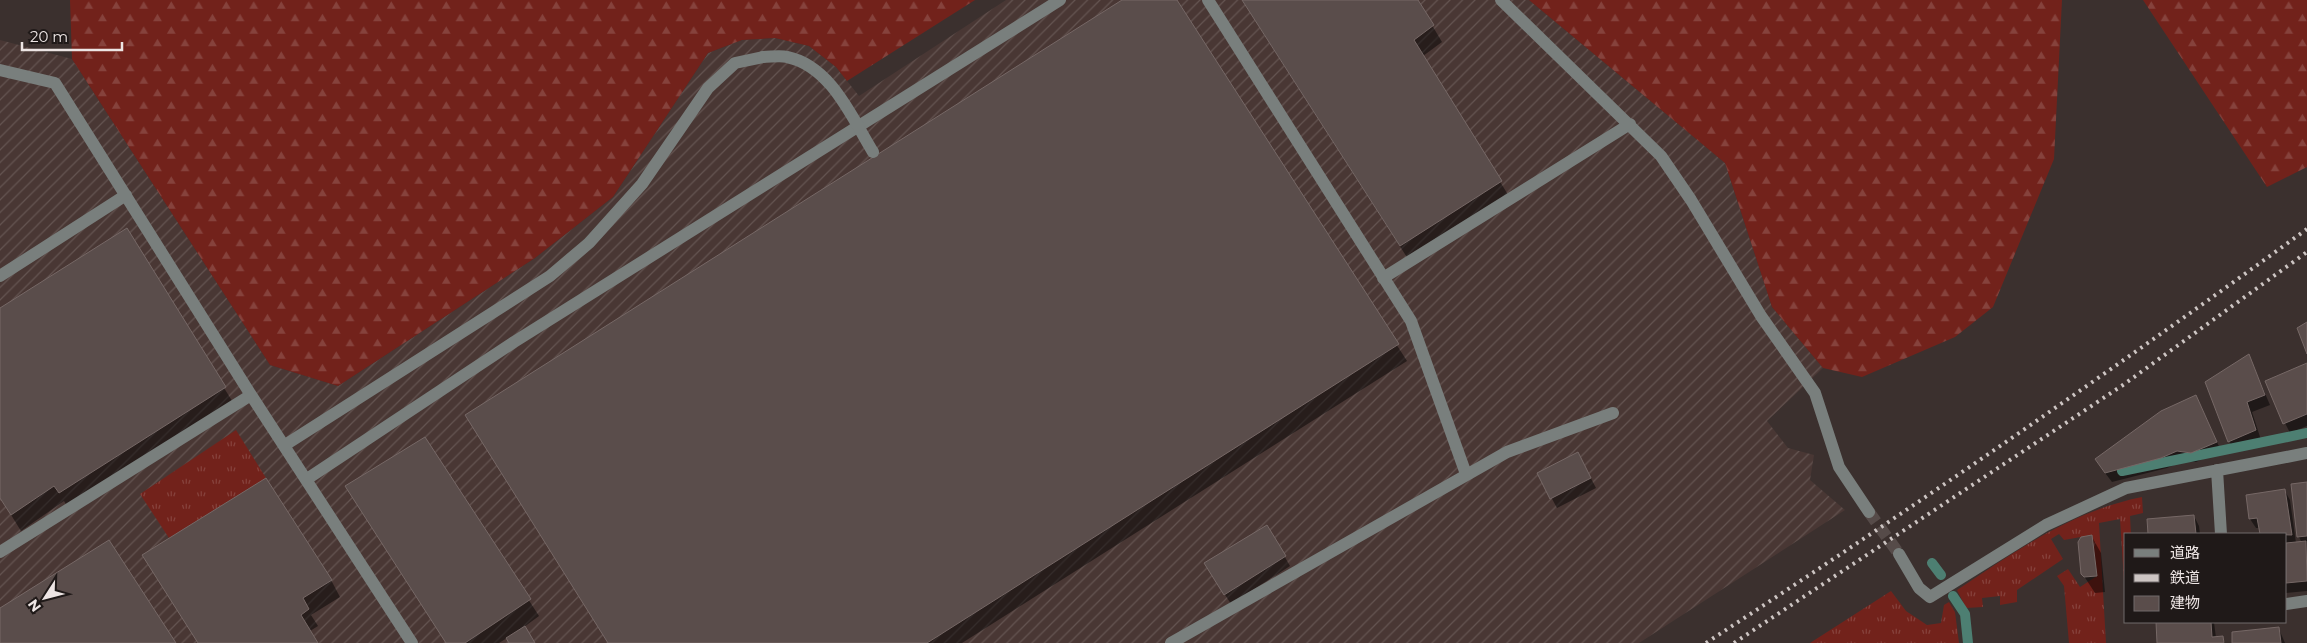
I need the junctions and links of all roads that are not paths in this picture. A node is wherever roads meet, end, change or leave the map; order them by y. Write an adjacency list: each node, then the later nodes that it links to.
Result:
1 (1060, 0): 16 (street)
2 (1208, 0): 9 (street)
3 (1501, 0): 5 (street)
4 (0, 70): 7 (street)
5 (1630, 124): 9 (street); 17 (street)
6 (873, 152): 12 (street, bridge)
7 (126, 195): 8 (street); 10 (street)
8 (0, 276)
9 (1383, 278): 15 (street)
10 (251, 395): 12 (street); 19 (street)
11 (1613, 413): 15 (street)
12 (285, 445): 16 (street)
13 (2307, 453): 14 (street)
14 (2217, 470): 18 (street); 20 (street)
15 (1466, 474): 24 (street)
16 (307, 479): 23 (street)
17 (1870, 512)
18 (2221, 533)
19 (0, 552)
20 (1899, 554)
21 (2307, 602): 22 (street)
22 (2287, 604)
23 (412, 643)
24 (1171, 643)

